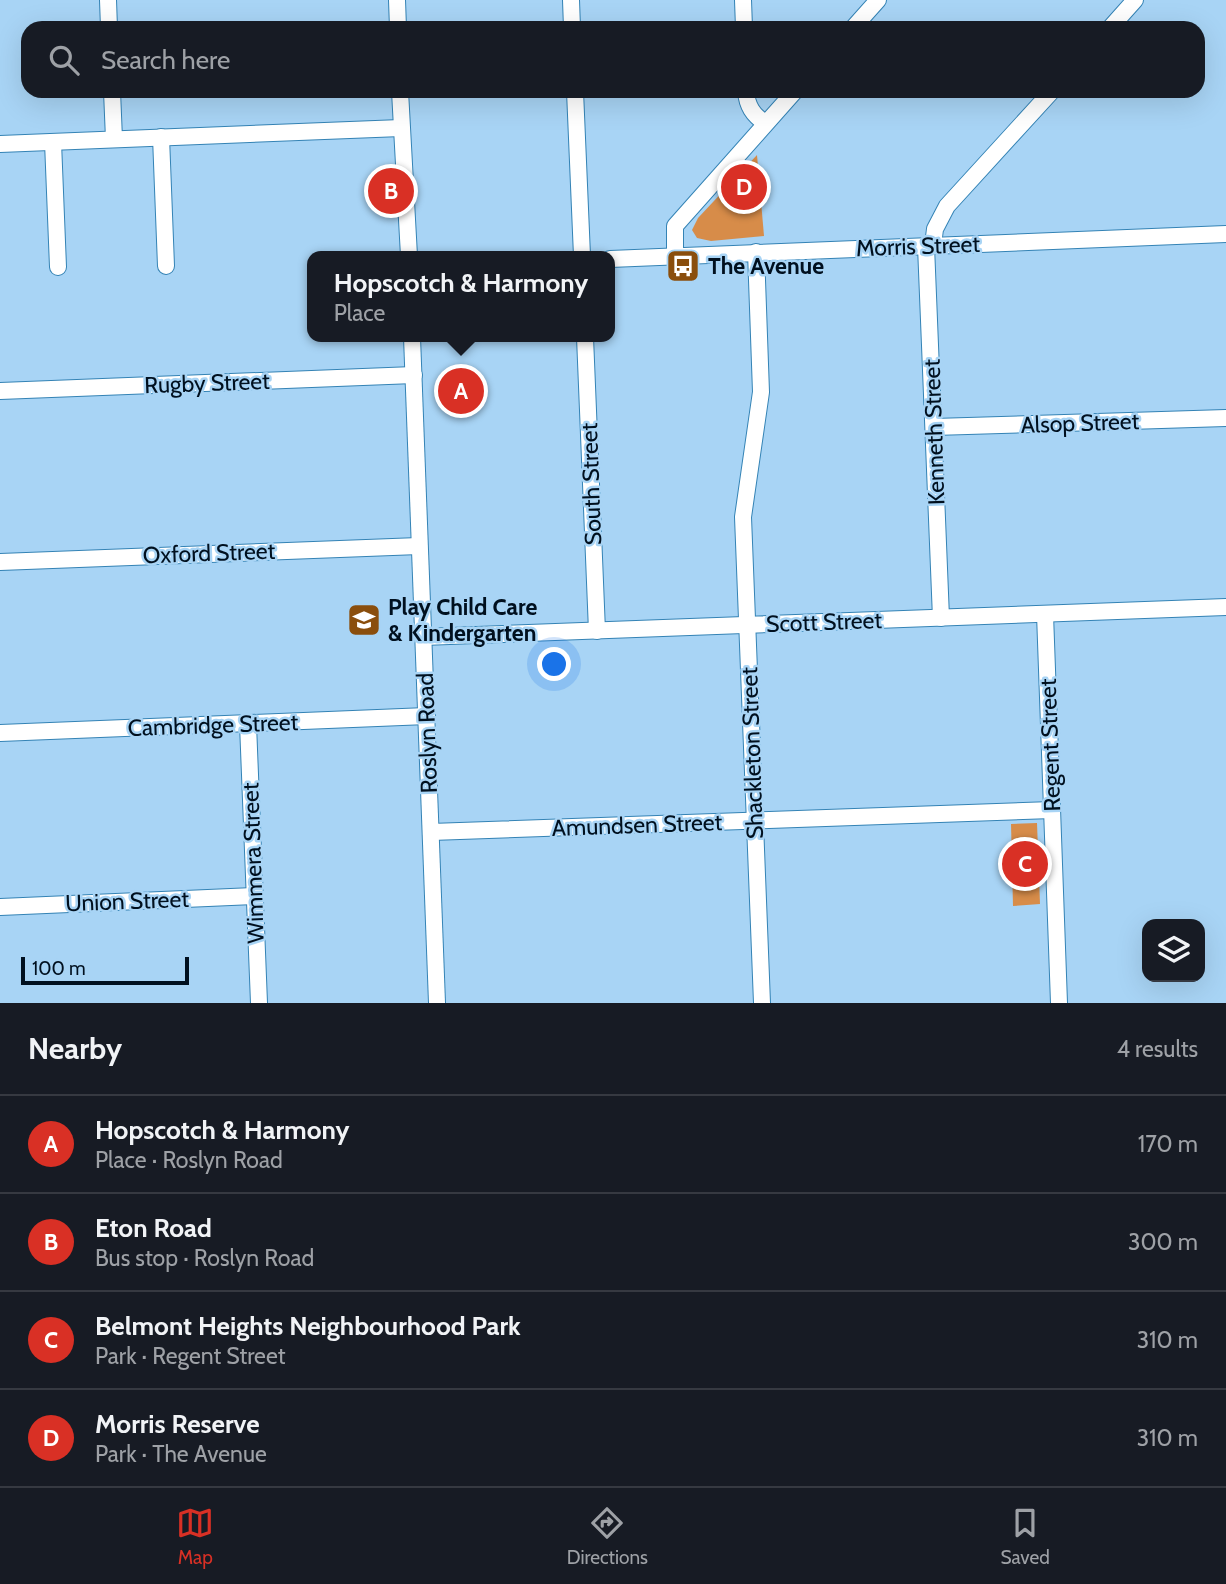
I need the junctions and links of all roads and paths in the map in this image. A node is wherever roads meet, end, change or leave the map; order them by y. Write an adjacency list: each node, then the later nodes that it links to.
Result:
1 (108, 0): 7 (street)
2 (397, 0): 8 (street)
3 (571, 0): 9 (street)
4 (743, 0): 10 (street)
5 (878, 0): 11 (street)
6 (1135, 0): 12 (street)
7 (109, 21)
8 (398, 21)
9 (572, 21)
10 (744, 21)
11 (859, 21)
12 (1116, 21)
13 (112, 98): 22 (street)
14 (400, 98): 20 (street)
15 (575, 98): 28 (street)
16 (747, 98): 19 (street)
17 (788, 98): 19 (street)
18 (1046, 98): 26 (street)
19 (765, 123): 30 (street)
20 (401, 128): 21 (street); 27 (street)
21 (161, 137): 22 (street); 32 (street)
22 (114, 139): 23 (street)
23 (52, 142): 24 (street); 33 (street)
24 (0, 144)
25 (1226, 234): 26 (street, Morris Street)
26 (930, 246): 29 (street, Morris Street); 39 (street, Kenneth Street)
27 (409, 251)
28 (582, 251)
29 (756, 252): 30 (street, Morris Street); 45 (street, Shackleton Street)
30 (675, 256): 31 (street, Morris Street)
31 (615, 259)
32 (166, 266)
33 (58, 267)
34 (412, 342): 36 (street, Roslyn Road)
35 (585, 342): 46 (street, South Street)
36 (414, 375): 37 (street, Rugby Street); 40 (street, Roslyn Road)
37 (0, 391)
38 (1226, 418): 39 (street, Alsop Street)
39 (934, 428): 44 (street, Kenneth Street)
40 (419, 546): 41 (street, Oxford Street); 47 (street, Roslyn Road)
41 (0, 562)
42 (1226, 607): 43 (street, Scott Street)
43 (1045, 614): 44 (street, Scott Street); 51 (street, Regent Street)
44 (941, 618): 45 (street, Scott Street)
45 (747, 625): 46 (street, Scott Street); 52 (street, Shackleton Street)
46 (597, 631): 47 (street, Scott Street)
47 (423, 637): 48 (street, Roslyn Road)
48 (426, 716): 49 (street, Cambridge Street); 53 (street, Roslyn Road)
49 (248, 724): 50 (street, Cambridge Street); 54 (street, Wimmera Street)
50 (0, 733)
51 (1052, 810): 52 (street, Amundsen Street); 59 (street, Regent Street)
52 (755, 821): 53 (street, Amundsen Street); 58 (street, Shackleton Street)
53 (431, 832): 57 (street, Roslyn Road)
54 (254, 896): 55 (street, Union Street); 56 (street, Wimmera Street)
55 (0, 906)
56 (258, 1003)
57 (437, 1003)
58 (762, 1003)
59 (1059, 1003)

